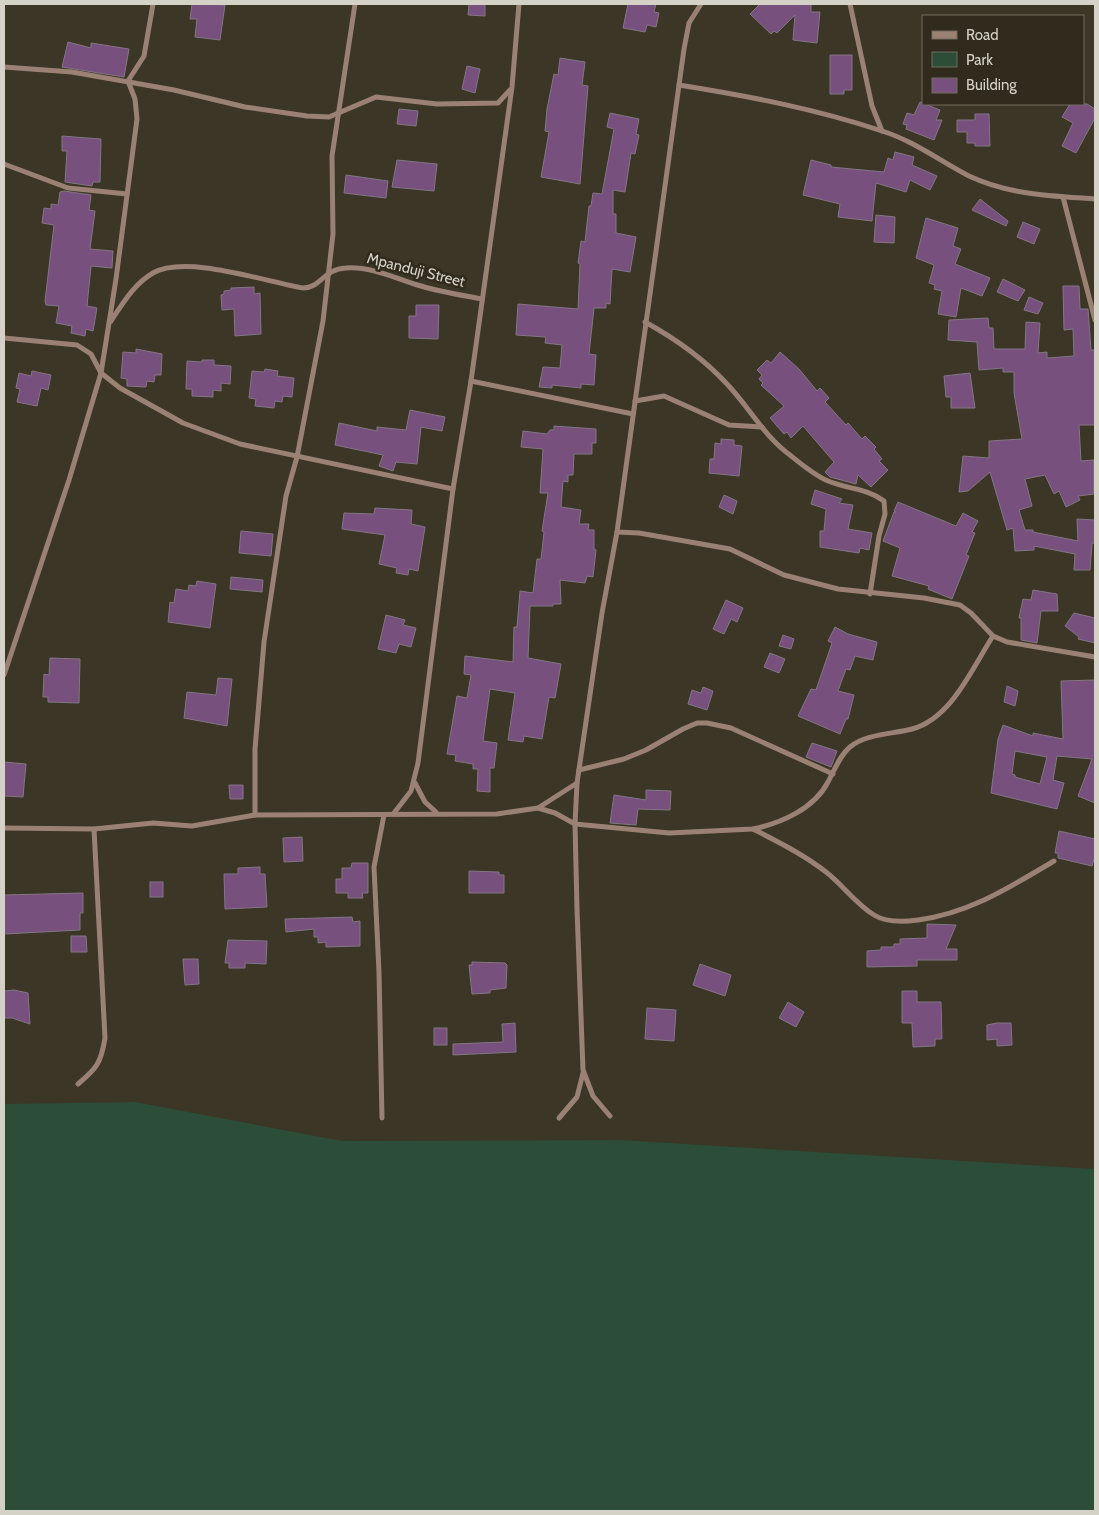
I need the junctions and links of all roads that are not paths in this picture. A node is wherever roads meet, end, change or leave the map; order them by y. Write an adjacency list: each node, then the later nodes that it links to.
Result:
1 (153, 4): 7 (street)
2 (355, 4): 10 (street)
3 (519, 4): 9 (street)
4 (702, 4): 8 (street)
5 (850, 4): 11 (street)
6 (4, 67): 7 (street)
7 (128, 81): 10 (street); 13 (street)
8 (679, 85): 11 (street); 19 (street)
9 (512, 87): 10 (street); 17 (street)
10 (340, 112): 16 (street)
11 (882, 131): 14 (street)
12 (4, 164): 13 (street)
13 (127, 194): 20 (street)
14 (1063, 197): 15 (street); 18 (street)
15 (1095, 198)
16 (329, 271): 17 (street, Mpanduji Street); 20 (street); 27 (street)
17 (482, 299): 23 (street)
18 (1095, 320)
19 (645, 322): 24 (street); 26 (street)
20 (110, 324): 22 (street)
21 (4, 338): 22 (street)
22 (101, 373): 27 (street); 33 (street)
23 (471, 380): 25 (street); 28 (street)
24 (635, 401): 25 (street); 26 (street)
25 (633, 414): 29 (street)
26 (762, 427): 30 (street)
27 (296, 457): 28 (street); 41 (street)
28 (453, 489): 36 (street)
29 (617, 532): 30 (street); 34 (street)
30 (870, 594): 31 (street)
31 (993, 636): 32 (street); 35 (street)
32 (1095, 657)
33 (4, 675)
34 (579, 770): 35 (street); 37 (street)
35 (833, 774): 46 (street)
36 (414, 783): 39 (street); 40 (street)
37 (577, 784): 38 (street); 43 (street)
38 (538, 808): 39 (street); 43 (street)
39 (436, 812): 40 (street)
40 (394, 813): 42 (street)
41 (255, 815): 42 (street); 45 (street)
42 (384, 815): 51 (street)
43 (575, 824): 46 (street); 48 (street)
44 (4, 828): 45 (street)
45 (94, 829): 49 (street)
46 (753, 829): 47 (street)
47 (1054, 861)
48 (583, 1070): 50 (street); 52 (street)
49 (78, 1084)
50 (610, 1116)
51 (382, 1118)
52 (559, 1118)

